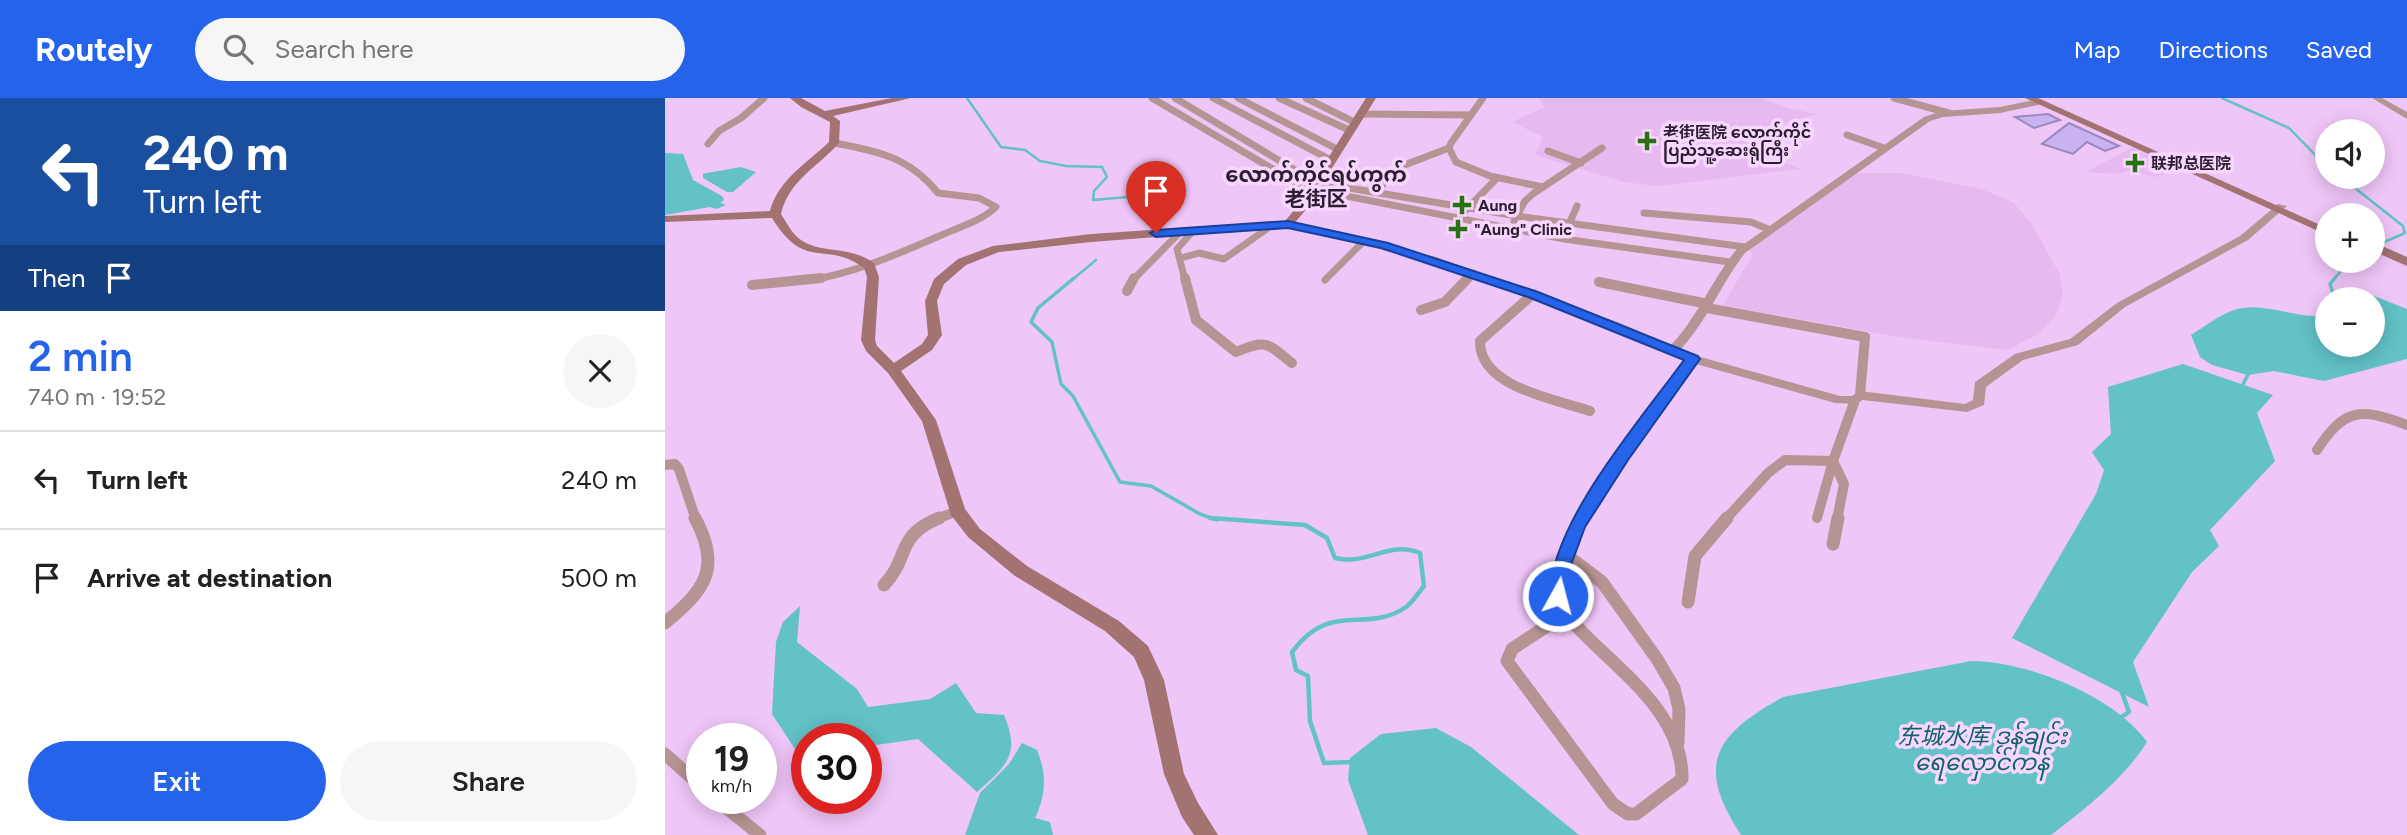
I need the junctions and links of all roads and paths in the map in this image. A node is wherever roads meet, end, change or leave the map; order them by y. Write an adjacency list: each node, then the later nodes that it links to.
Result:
1 (764, 98): 26 (street)
2 (795, 98): 19 (main road)
3 (906, 98): 17 (main road)
4 (1152, 98): 16 (street)
5 (1191, 98): 14 (street)
6 (1213, 98): 32 (street)
7 (1238, 98): 30 (street)
8 (1279, 98): 22 (street)
9 (1306, 98): 22 (street)
10 (1483, 98): 20 (street)
11 (1894, 98): 18 (street)
12 (2376, 98): 21 (street)
13 (2042, 99): 18 (street); 39 (main road)
14 (1178, 100): 16 (street); 35 (street)
15 (1368, 100): 22 (main road)
16 (1166, 106): 35 (street)
17 (864, 108): 19 (main road); 23 (main road)
18 (1949, 113): 29 (street)
19 (822, 115): 23 (main road)
20 (1469, 115): 22 (street); 27 (street)
21 (2407, 116)
22 (1354, 122): 30 (main road)
23 (835, 124): 25 (main road)
24 (1847, 135): 29 (street)
25 (834, 143): 42 (main road); 62 (street)
26 (708, 144)
27 (1449, 148): 34 (street); 37 (street)
28 (1602, 148): 33 (street)
29 (1884, 148): 52 (street)
30 (1337, 149): 32 (main road)
31 (1548, 151): 33 (street)
32 (1331, 160): 35 (main road)
33 (1581, 163): 36 (street)
34 (1497, 178): 36 (street); 40 (street)
35 (1317, 187): 37 (street); 43 (street); 47 (main road)
36 (1543, 187): 44 (street)
37 (1376, 191): 40 (street)
38 (1577, 206): 48 (street)
39 (2279, 208): 49 (main road); 76 (street)
40 (1468, 209): 43 (street); 44 (street)
41 (1644, 213): 45 (street)
42 (775, 214): 46 (main road); 62 (main road)
43 (1457, 216): 51 (street)
44 (1517, 216): 48 (street); 51 (street)
45 (1663, 216): 52 (street); 54 (street)
46 (665, 219)
47 (1288, 224): 50 (main road); 55 (street)
48 (1569, 224): 54 (street)
49 (2315, 224)
50 (1271, 226): 53 (main road); 59 (street)
51 (1509, 229): 60 (street)
52 (1768, 229): 56 (street)
53 (1186, 232): 59 (street); 68 (street); 75 (main road)
54 (1657, 236): 56 (street)
55 (1364, 241): 64 (street); 65 (street)
56 (1745, 247): 60 (street)
57 (2385, 254): 61 (main road)
58 (2385, 255): 63 (main road)
59 (1181, 258): 74 (street)
60 (1730, 262): 70 (street)
61 (2407, 262)
62 (870, 266): 67 (street); 75 (main road)
63 (2407, 267)
64 (1473, 273): 69 (street); 71 (street)
65 (1325, 280)
66 (1599, 282): 70 (street)
67 (753, 285)
68 (1126, 291)
69 (1533, 294): 72 (street); 77 (street)
70 (1708, 306): 72 (street); 76 (street)
71 (1421, 310)
72 (1672, 351): 73 (street)
73 (1693, 359): 76 (street); 85 (street)
74 (1292, 363)
75 (893, 370): 82 (main road)
76 (1858, 397): 80 (street)
77 (1590, 411)
78 (2407, 425): 79 (street)
79 (2317, 450)
80 (1833, 461): 83 (street); 84 (street); 87 (street)
81 (665, 464): 89 (street)
82 (957, 511): 86 (street); 95 (main road)
83 (1817, 519)
84 (1833, 544)
85 (1565, 554): 88 (street); 90 (street)
86 (884, 585)
87 (1688, 602)
88 (1561, 608): 90 (street); 90 (street)
89 (665, 623)
90 (1678, 744)
91 (665, 754): 92 (street)
92 (686, 773)
93 (734, 814): 94 (street)
94 (760, 835)
95 (1207, 835)

